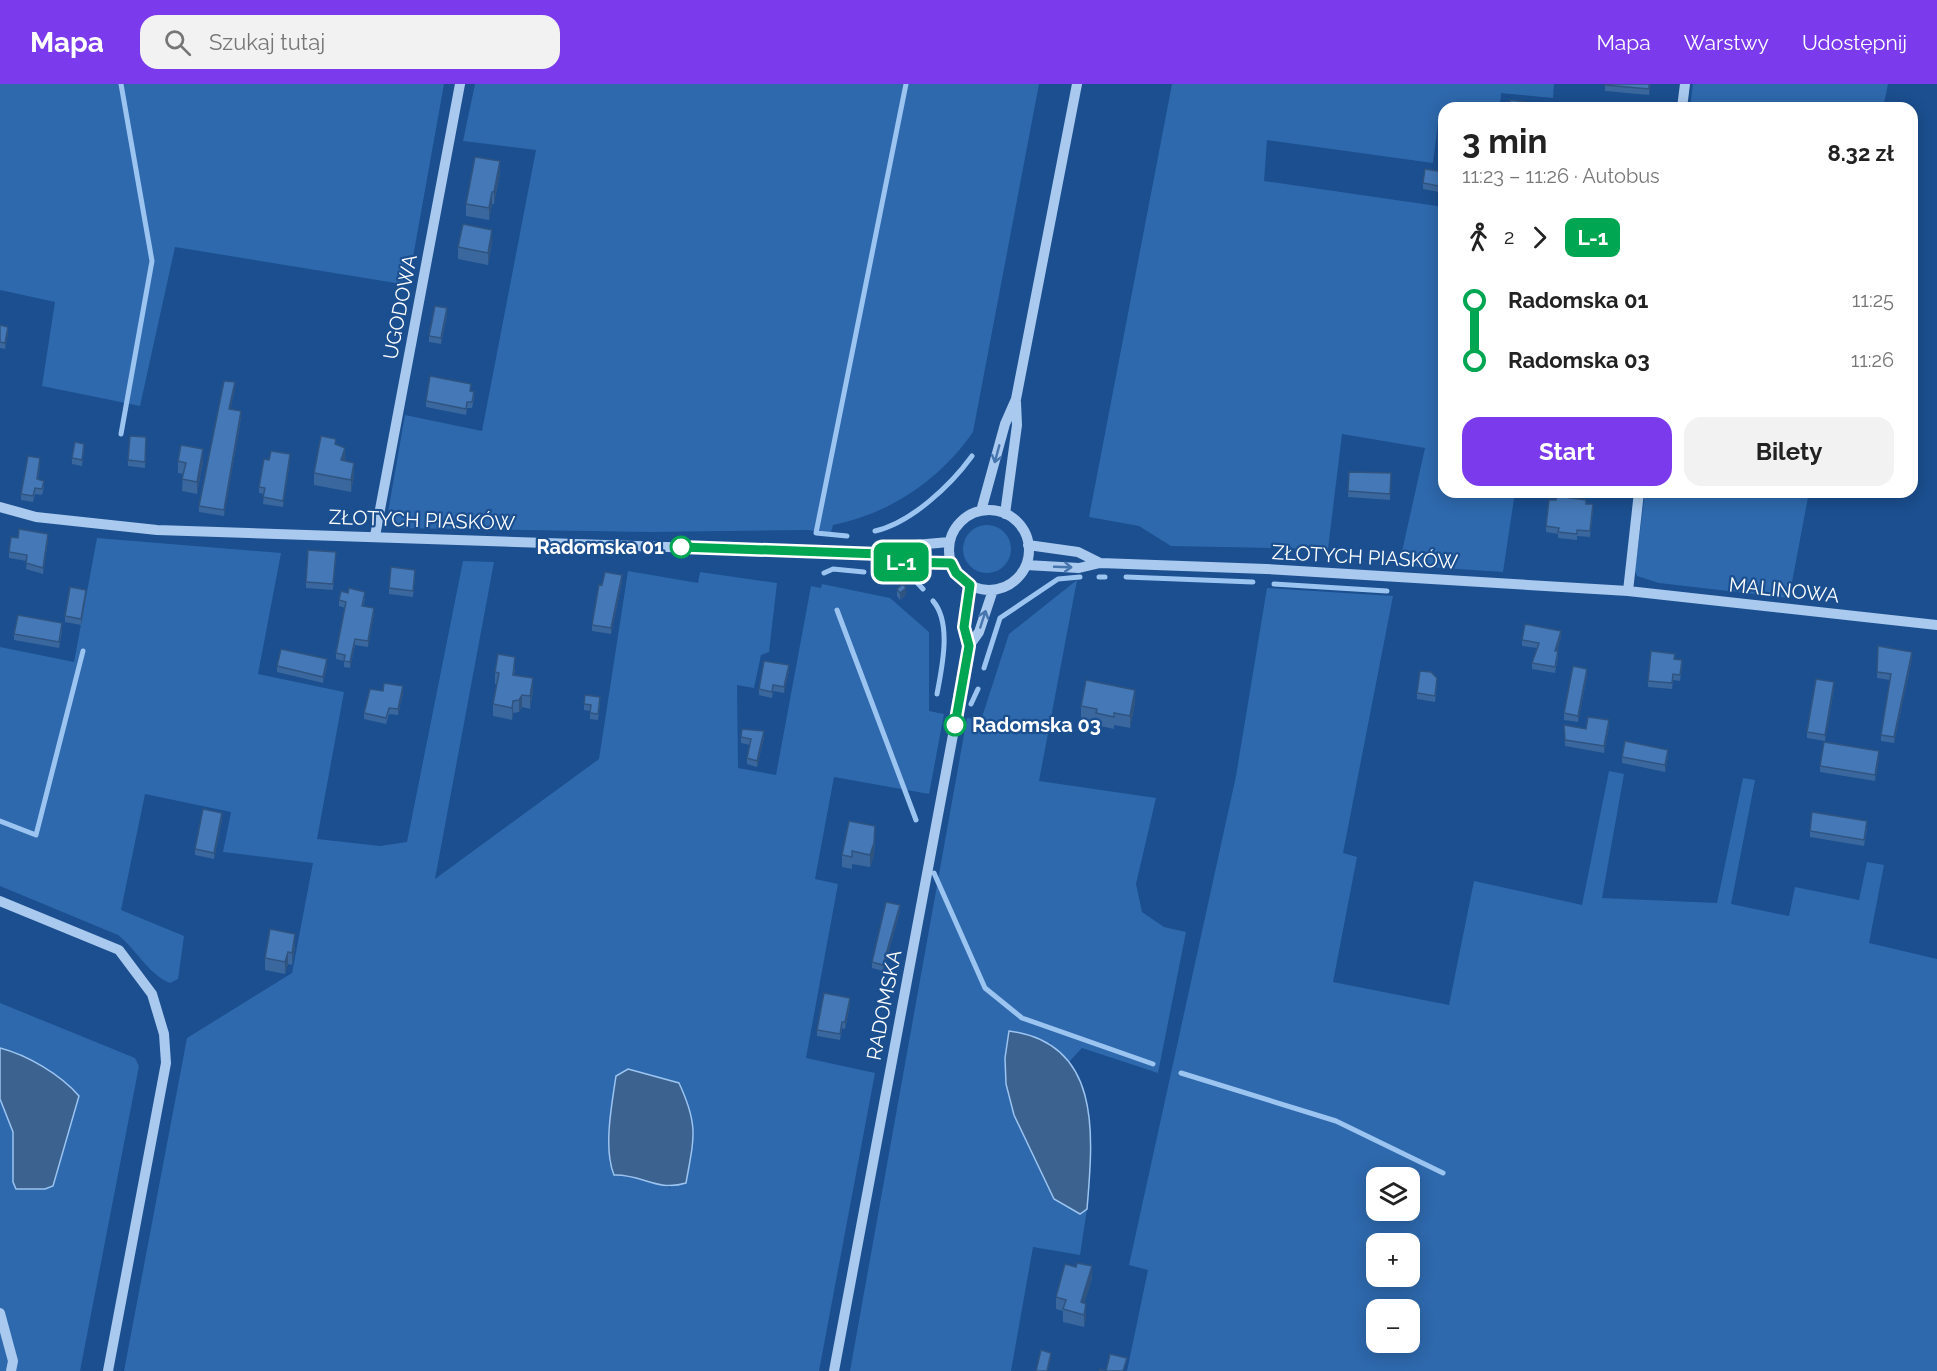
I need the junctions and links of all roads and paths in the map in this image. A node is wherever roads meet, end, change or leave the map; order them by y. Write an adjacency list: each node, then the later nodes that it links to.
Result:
1 (460, 84): 10 (street, UGODOWA)
2 (1077, 84): 5 (street)
3 (1685, 84): 4 (street)
4 (1683, 102)
5 (1016, 399): 8 (street, one-way to 8); 9 (street)
6 (1638, 498): 19 (street)
7 (0, 507): 10 (street, ZŁOTYCH PIASKÓW)
8 (981, 511): 9 (street); 11 (street)
9 (1005, 513): 12 (street)
10 (375, 536): 13 (street, ZŁOTYCH PIASKÓW)
11 (949, 542): 13 (street, ZŁOTYCH PIASKÓW); 14 (street)
12 (1028, 545): 15 (street, ZŁOTYCH PIASKÓW); 16 (street)
13 (880, 554): 14 (street, ZŁOTYCH PIASKÓW)
14 (951, 563): 17 (street)
15 (1100, 563): 16 (street, ZŁOTYCH PIASKÓW, one-way to 15); 19 (street, ZŁOTYCH PIASKÓW)
16 (1026, 565): 18 (street)
17 (970, 585): 18 (street); 21 (street, RADOMSKA)
18 (993, 590): 21 (street, RADOMSKA, one-way to 18)
19 (1628, 591): 20 (street, MALINOWA)
20 (1937, 625)
21 (969, 646): 27 (street, RADOMSKA)
22 (0, 901): 26 (street)
23 (0, 1313): 25 (street)
24 (0, 1355): 25 (street)
25 (12, 1366)
26 (108, 1371)
27 (834, 1371)

